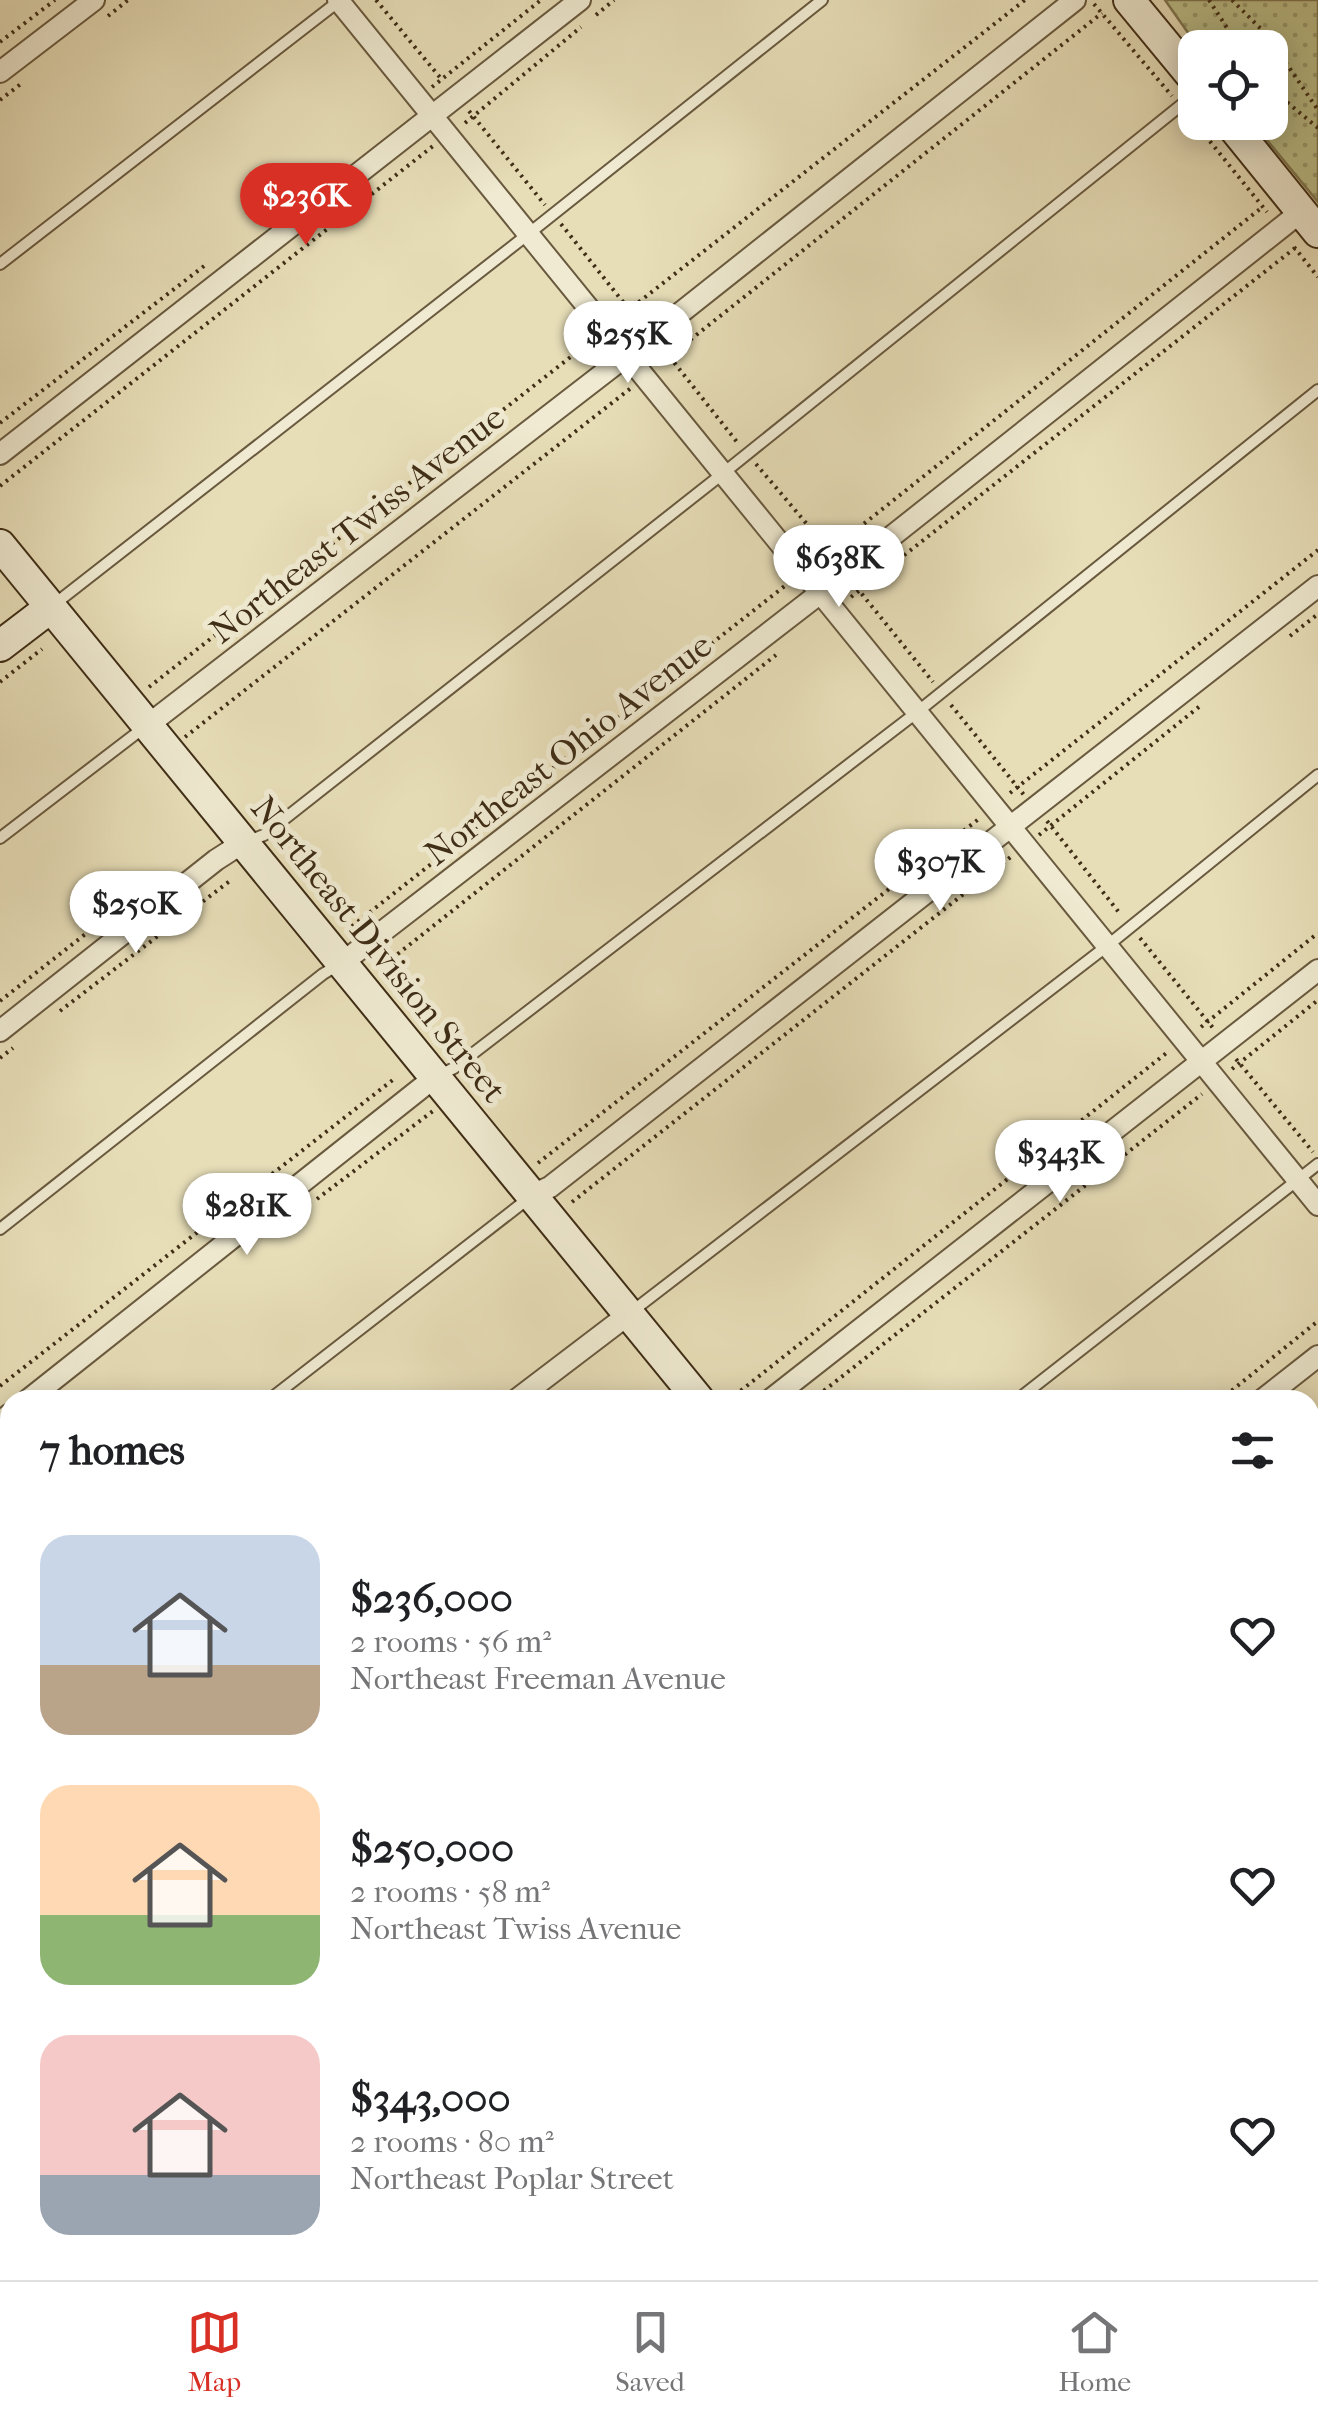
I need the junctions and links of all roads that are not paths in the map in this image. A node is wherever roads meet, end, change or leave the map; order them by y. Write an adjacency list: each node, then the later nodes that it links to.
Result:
1 (94, 0): 9 (street)
2 (339, 0): 12 (street); 16 (lane)
3 (580, 0): 12 (street)
4 (822, 0): 15 (lane)
5 (1075, 0): 17 (street, Northeast Twiss Avenue)
6 (1146, 0): 8 (street)
7 (1116, 7): 10 (street)
8 (1178, 64)
9 (0, 72)
10 (1178, 75)
11 (1178, 98): 20 (lane)
12 (432, 118): 15 (street); 19 (street)
13 (1242, 140): 14 (street)
14 (1299, 230): 23 (street, Northeast Ohio Avenue)
15 (528, 236): 17 (street); 24 (lane)
16 (0, 264)
17 (626, 356): 20 (street); 27 (street, Northeast Twiss Avenue)
18 (1318, 390): 26 (lane)
19 (0, 454)
20 (721, 475): 23 (street); 31 (lane)
21 (0, 545): 24 (street, Northeast Division Street)
22 (1318, 586): 29 (street)
23 (825, 602): 26 (street); 33 (street, Northeast Ohio Avenue)
24 (51, 607): 25 (street); 27 (street, Northeast Division Street)
25 (0, 646)
26 (916, 713): 29 (street); 37 (lane)
27 (148, 725): 30 (lane); 31 (street, Northeast Division Street)
28 (1318, 775): 32 (lane)
29 (1011, 828): 32 (street); 40 (street)
30 (0, 838)
31 (244, 842): 33 (street, Northeast Division Street); 35 (street)
32 (1108, 946): 36 (street); 43 (lane)
33 (342, 963): 37 (street, Northeast Division Street); 42 (lane)
34 (1318, 970): 36 (street)
35 (6, 1040)
36 (1202, 1062): 39 (street); 49 (street)
37 (443, 1087): 40 (street, Northeast Division Street); 45 (street)
38 (1318, 1164): 39 (lane)
39 (1298, 1180): 41 (street); 50 (lane)
40 (533, 1181): 43 (street, Northeast Division Street); 46 (lane)
41 (1318, 1205)
42 (0, 1229)
43 (629, 1314): 47 (street); 48 (street, Northeast Division Street)
44 (1318, 1356): 51 (street)
45 (41, 1390)
46 (281, 1390)
47 (529, 1390)
48 (691, 1390)
49 (783, 1390)
50 (1029, 1390)
51 (1275, 1390)

